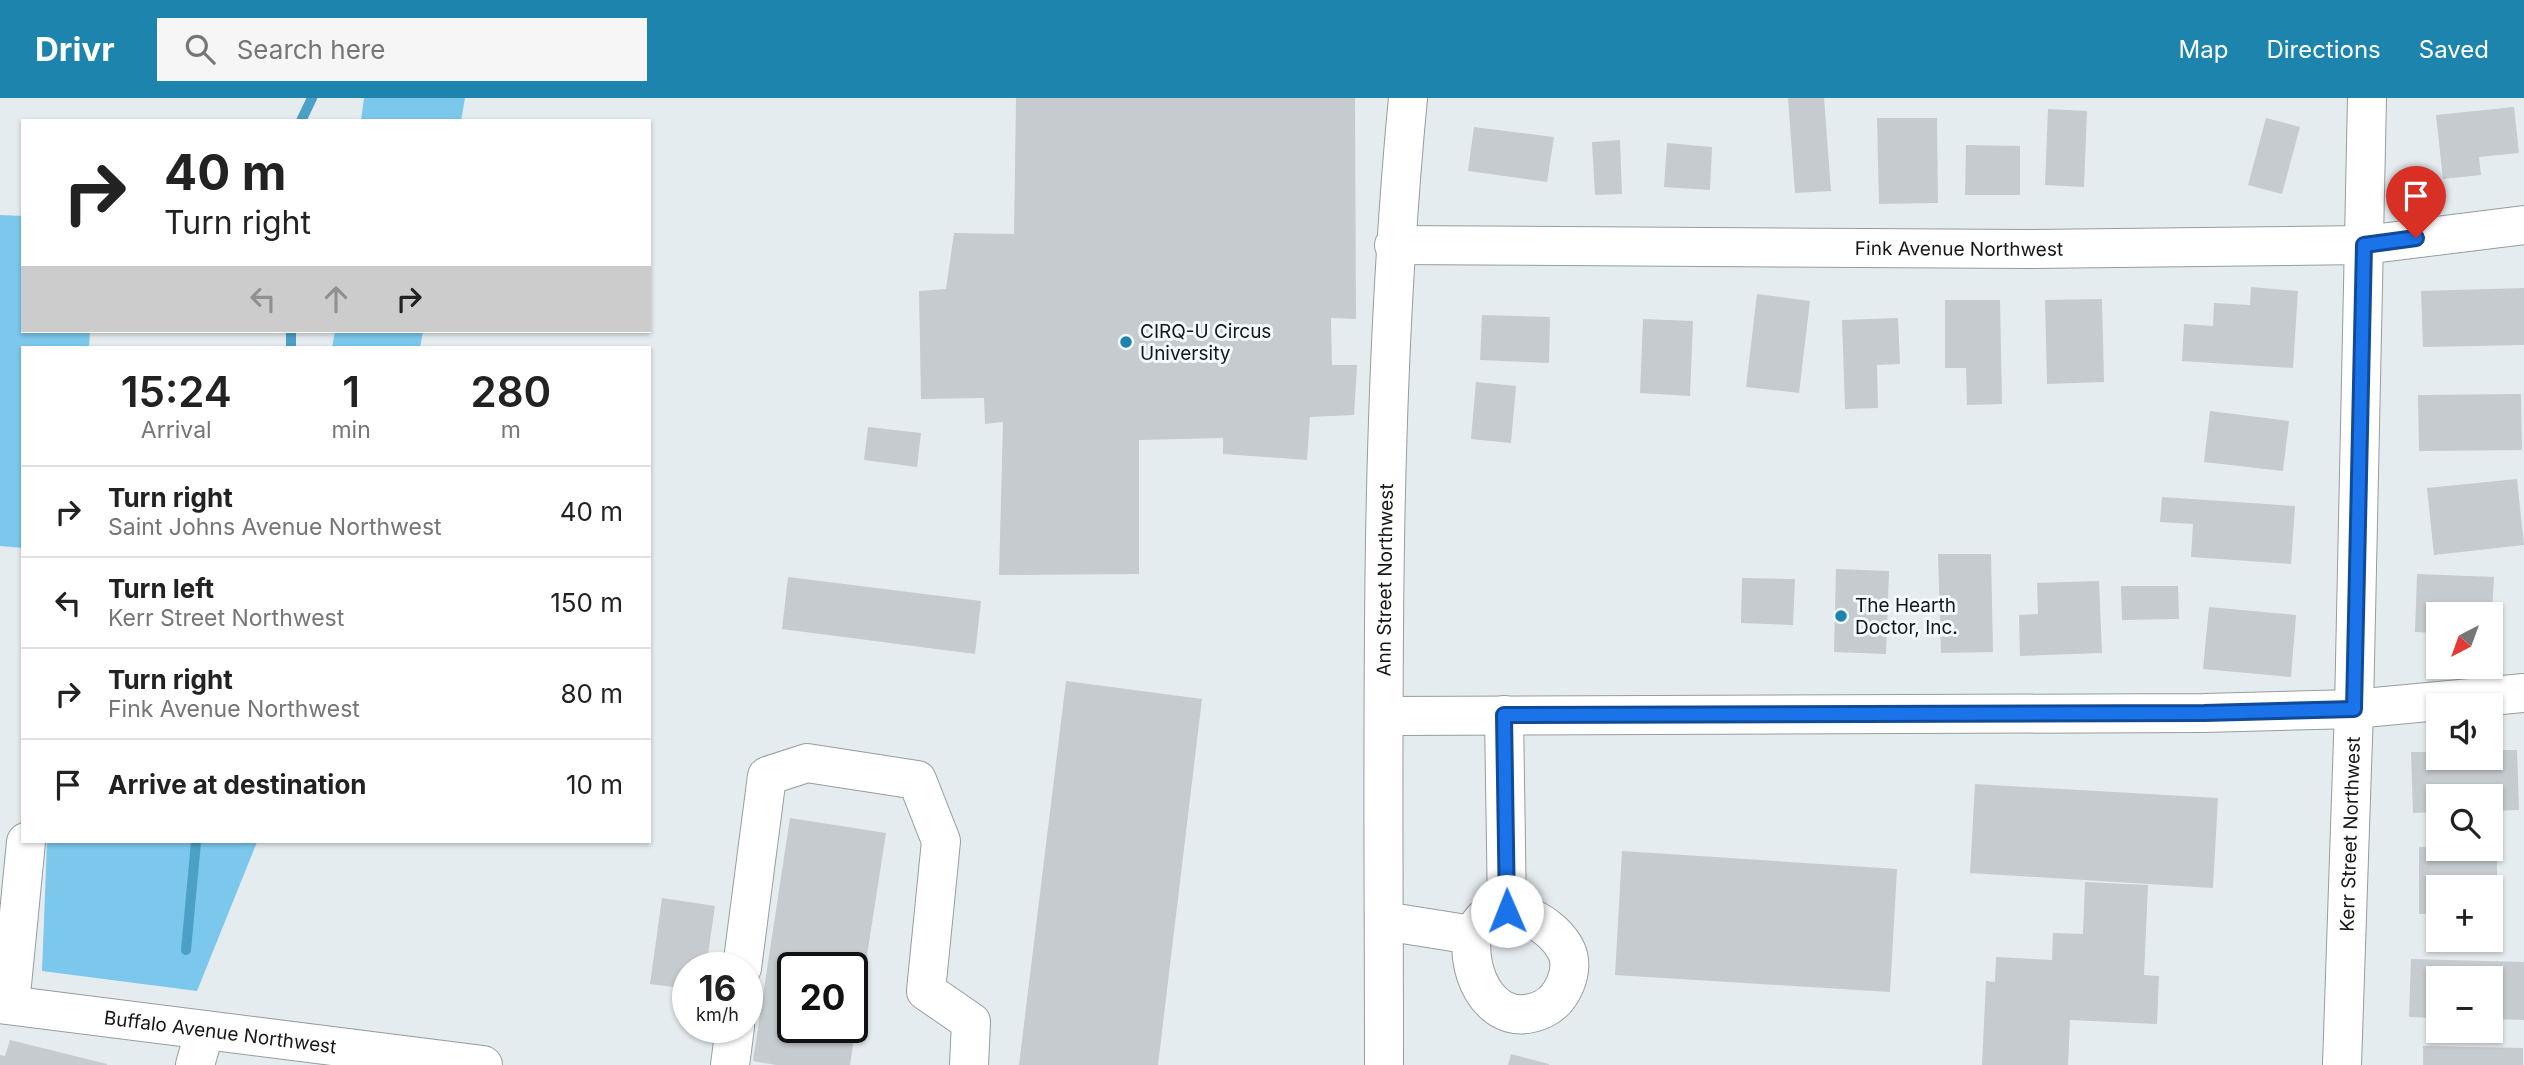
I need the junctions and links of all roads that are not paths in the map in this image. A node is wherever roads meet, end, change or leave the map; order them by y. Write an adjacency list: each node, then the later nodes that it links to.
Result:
1 (1408, 98): 4 (street, Ann Street Northwest)
2 (2367, 98): 5 (street, Kerr Street Northwest)
3 (2524, 225): 5 (street, Fink Avenue Northwest)
4 (1394, 244): 5 (street, Fink Avenue Northwest); 9 (street, Ann Street Northwest)
5 (2364, 245): 7 (street, Kerr Street Northwest)
6 (2524, 693): 7 (street)
7 (2354, 709): 8 (street); 22 (street, Kerr Street Northwest)
8 (1504, 715): 9 (street); 11 (street)
9 (1384, 716): 12 (street, Ann Street Northwest)
10 (26, 843): 15 (street)
11 (1507, 911): 13 (street); 13 (street)
12 (1384, 921): 13 (street); 21 (street, Ann Street Northwest)
13 (1472, 935)
14 (744, 952): 20 (street)
15 (5, 1005): 17 (street, Buffalo Avenue Northwest)
16 (733, 1043): 19 (street)
17 (200, 1048): 18 (street, Buffalo Avenue Northwest)
18 (483, 1065)
19 (730, 1065)
20 (969, 1065)
21 (1384, 1065)
22 (2342, 1065)

